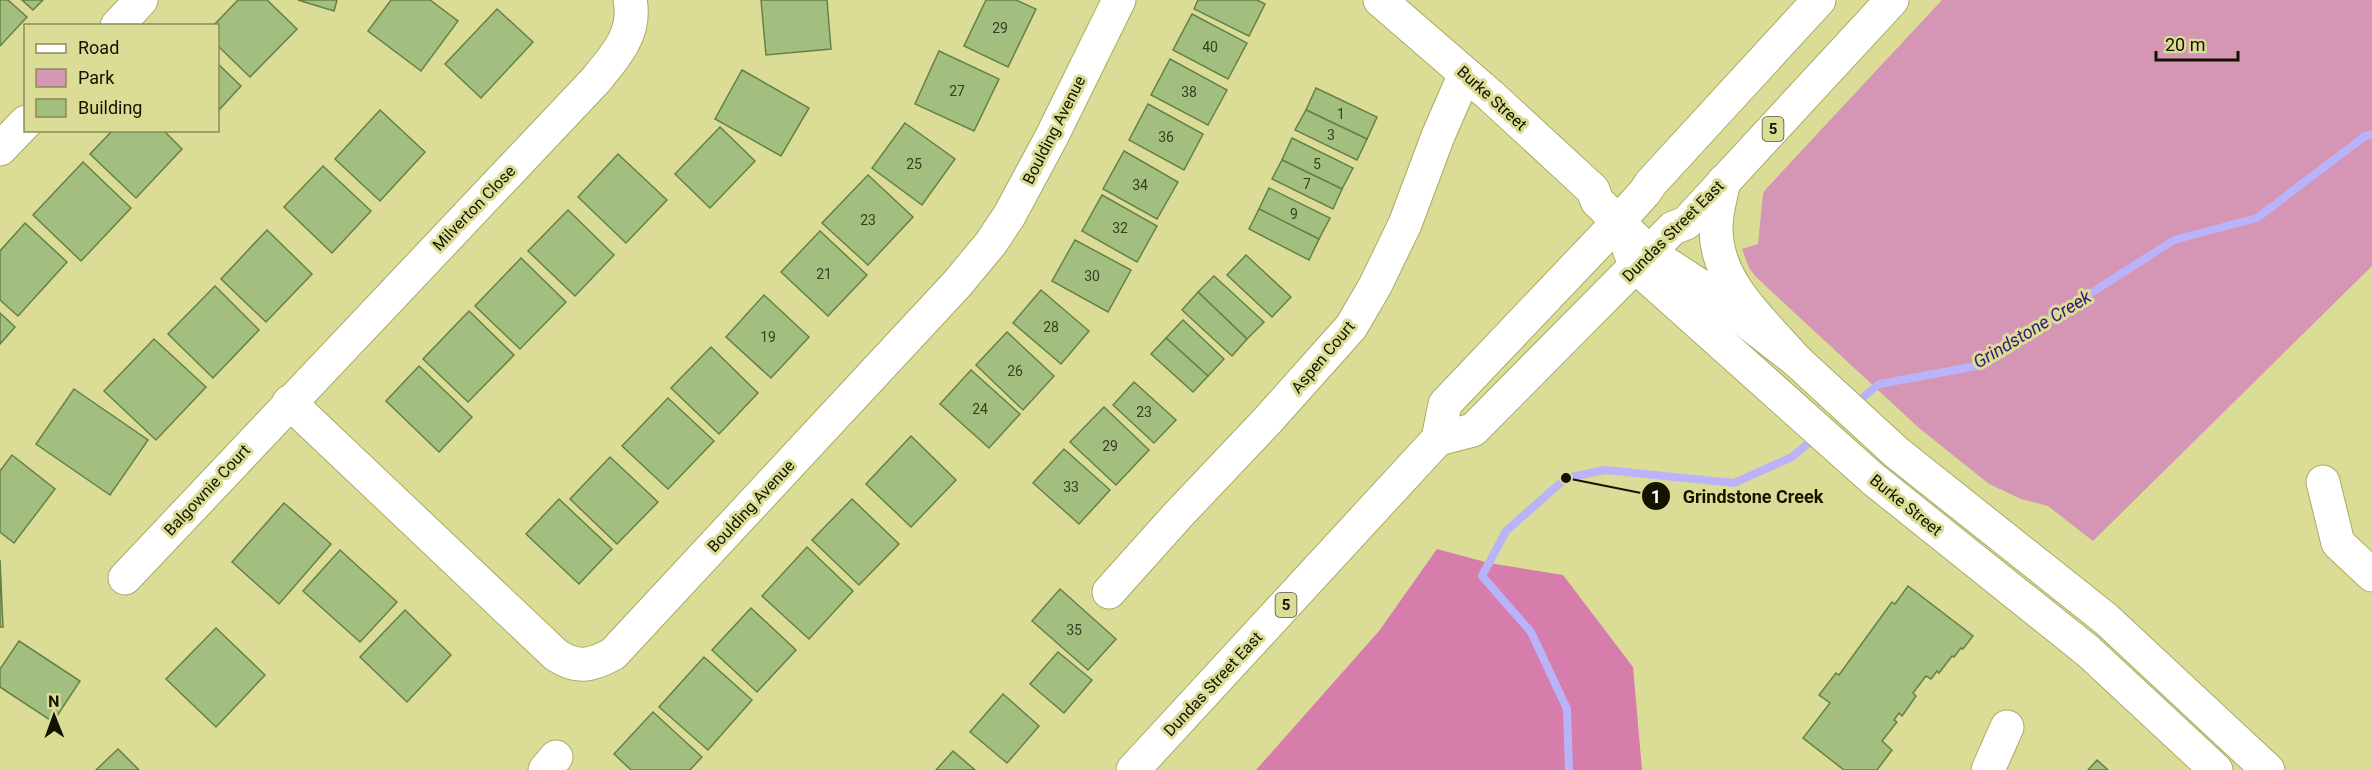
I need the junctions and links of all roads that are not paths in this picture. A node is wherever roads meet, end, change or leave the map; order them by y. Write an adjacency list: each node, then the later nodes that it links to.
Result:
1 (141, 0): 7 (street)
2 (630, 0): 15 (street, Milverton Close)
3 (1119, 0): 15 (street, Boulding Avenue)
4 (1380, 0): 8 (street, Burke Street)
5 (1819, 0): 12 (street)
6 (1892, 0): 11 (street, Dundas Street East / 5)
7 (119, 24)
8 (1465, 74): 12 (street, Burke Street); 20 (street, Aspen Court)
9 (24, 124): 10 (street)
10 (0, 149)
11 (1724, 181): 13 (street, Dundas Street East / 5); 14 (street)
12 (1608, 212): 13 (street, Burke Street); 16 (street)
13 (1643, 260): 14 (street); 16 (street, Dundas Street East / 5); 24 (street, Burke Street)
14 (1796, 360): 25 (street)
15 (289, 402): 19 (street, Balgownie Court)
16 (1438, 439): 22 (street, Dundas Street East / 5)
17 (2323, 482): 18 (street)
18 (2372, 575)
19 (125, 578)
20 (1109, 592)
21 (2007, 727): 23 (street)
22 (1133, 770)
23 (1988, 770)
24 (2216, 770)
25 (2268, 770)

